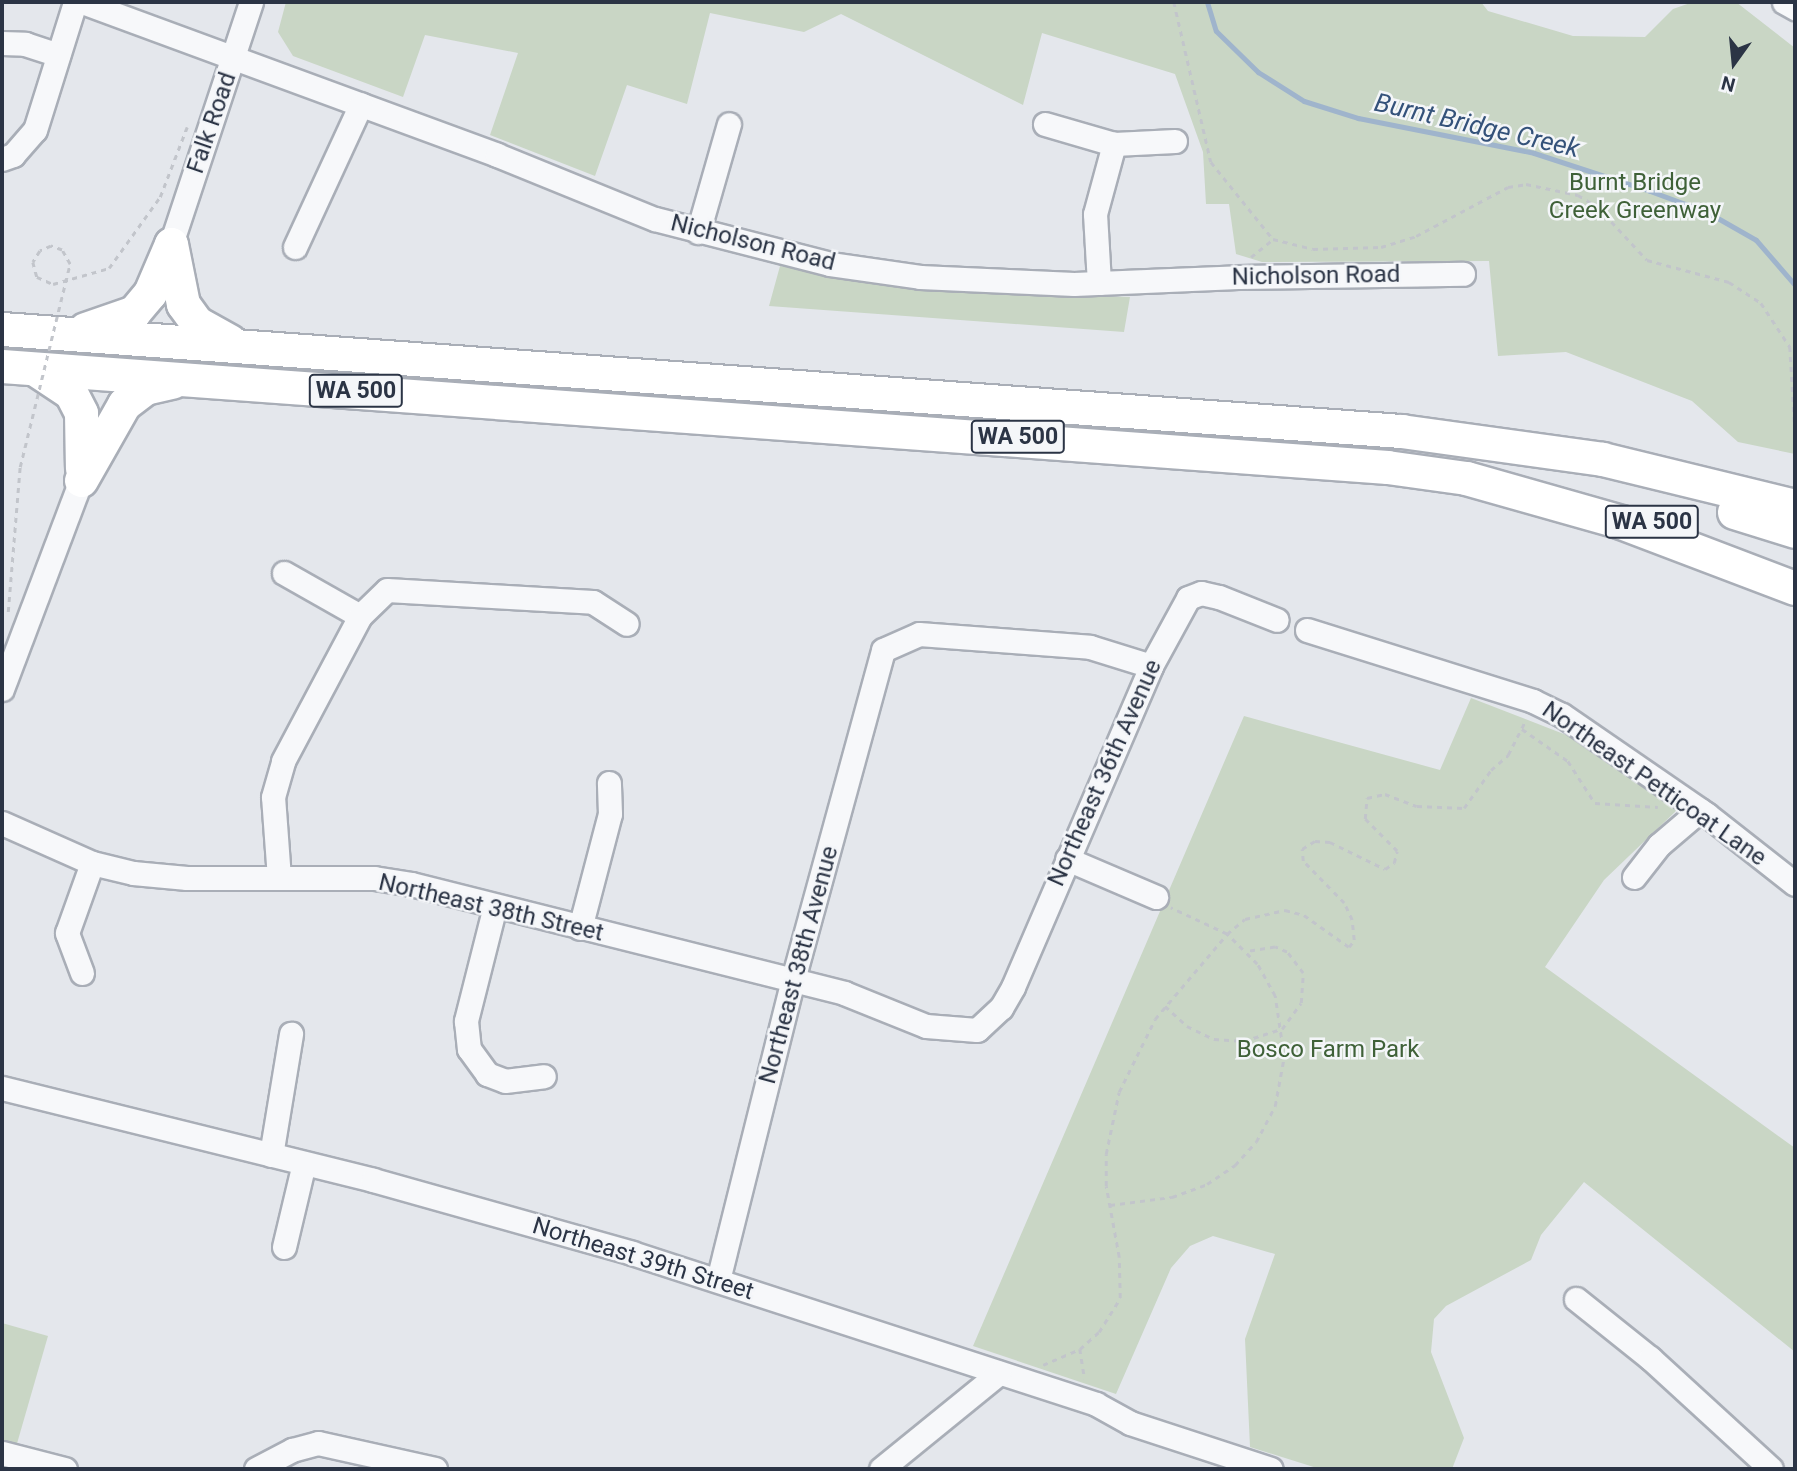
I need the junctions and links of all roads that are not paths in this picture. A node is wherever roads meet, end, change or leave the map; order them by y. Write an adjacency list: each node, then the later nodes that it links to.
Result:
1 (75, 2): 7 (street)
2 (82, 2): 8 (street, Nicholson Road)
3 (251, 2): 8 (street, Falk Road)
4 (1784, 2): 5 (street)
5 (1795, 8)
6 (2, 43): 7 (street)
7 (58, 55): 14 (street)
8 (234, 57): 9 (street, Nicholson Road); 16 (street, Falk Road)
9 (361, 104): 15 (street, Nicholson Road); 17 (street)
10 (729, 124): 15 (street)
11 (1045, 124): 13 (street)
12 (1175, 141): 13 (street)
13 (1114, 144): 19 (street)
14 (2, 159)
15 (698, 232): 19 (street, Nicholson Road)
16 (171, 244): 21 (highway); 22 (highway)
17 (295, 247)
18 (1463, 274): 19 (street, Nicholson Road)
19 (1099, 283)
20 (2, 330): 21 (highway, WA 500)
21 (63, 334): 22 (highway, WA 500)
22 (235, 344): 25 (highway, WA 500)
23 (17, 367): 24 (highway, WA 500); 26 (highway)
24 (184, 380): 26 (highway); 27 (highway, WA 500)
25 (1290, 422): 28 (highway); 29 (highway, WA 500)
26 (81, 480): 38 (street)
27 (1506, 488): 30 (highway, WA 500); 32 (highway)
28 (1795, 506)
29 (1795, 531)
30 (1795, 569)
31 (284, 573): 33 (street)
32 (1795, 588)
33 (360, 616): 35 (street); 45 (street)
34 (1277, 620): 37 (street, Northeast 36th Avenue)
35 (626, 624)
36 (1307, 631): 40 (street, Northeast Petticoat Lane)
37 (1151, 666): 42 (street, Northeast 36th Avenue); 51 (street, Northeast 38th Avenue)
38 (2, 689)
39 (609, 783): 49 (street)
40 (1692, 805): 44 (street); 46 (street, Northeast Petticoat Lane)
41 (2, 823): 43 (street, Northeast 38th Street)
42 (1067, 859): 47 (street); 52 (street, Northeast 36th Avenue)
43 (92, 863): 45 (street, Northeast 38th Street); 50 (street)
44 (1634, 877)
45 (279, 878): 48 (street, Northeast 38th Street)
46 (1795, 884)
47 (1156, 897)
48 (495, 906): 49 (street, Northeast 38th Street); 54 (street)
49 (580, 928): 51 (street, Northeast 38th Street)
50 (82, 973)
51 (792, 983): 52 (street, Northeast 38th Street); 59 (street, Northeast 38th Avenue)
52 (977, 1030)
53 (291, 1034): 56 (street)
54 (544, 1076)
55 (2, 1088): 56 (street, Northeast 39th Street)
56 (271, 1154): 57 (street, Northeast 39th Street)
57 (304, 1163): 58 (street); 59 (street, Northeast 39th Street)
58 (284, 1247)
59 (718, 1280): 61 (street, Northeast 39th Street)
60 (1576, 1299): 68 (street)
61 (999, 1373): 66 (street); 67 (street, Northeast 39th Street)
62 (2, 1453): 63 (street)
63 (65, 1469)
64 (256, 1469): 65 (street)
65 (435, 1469)
66 (881, 1469)
67 (1271, 1469)
68 (1770, 1469)

